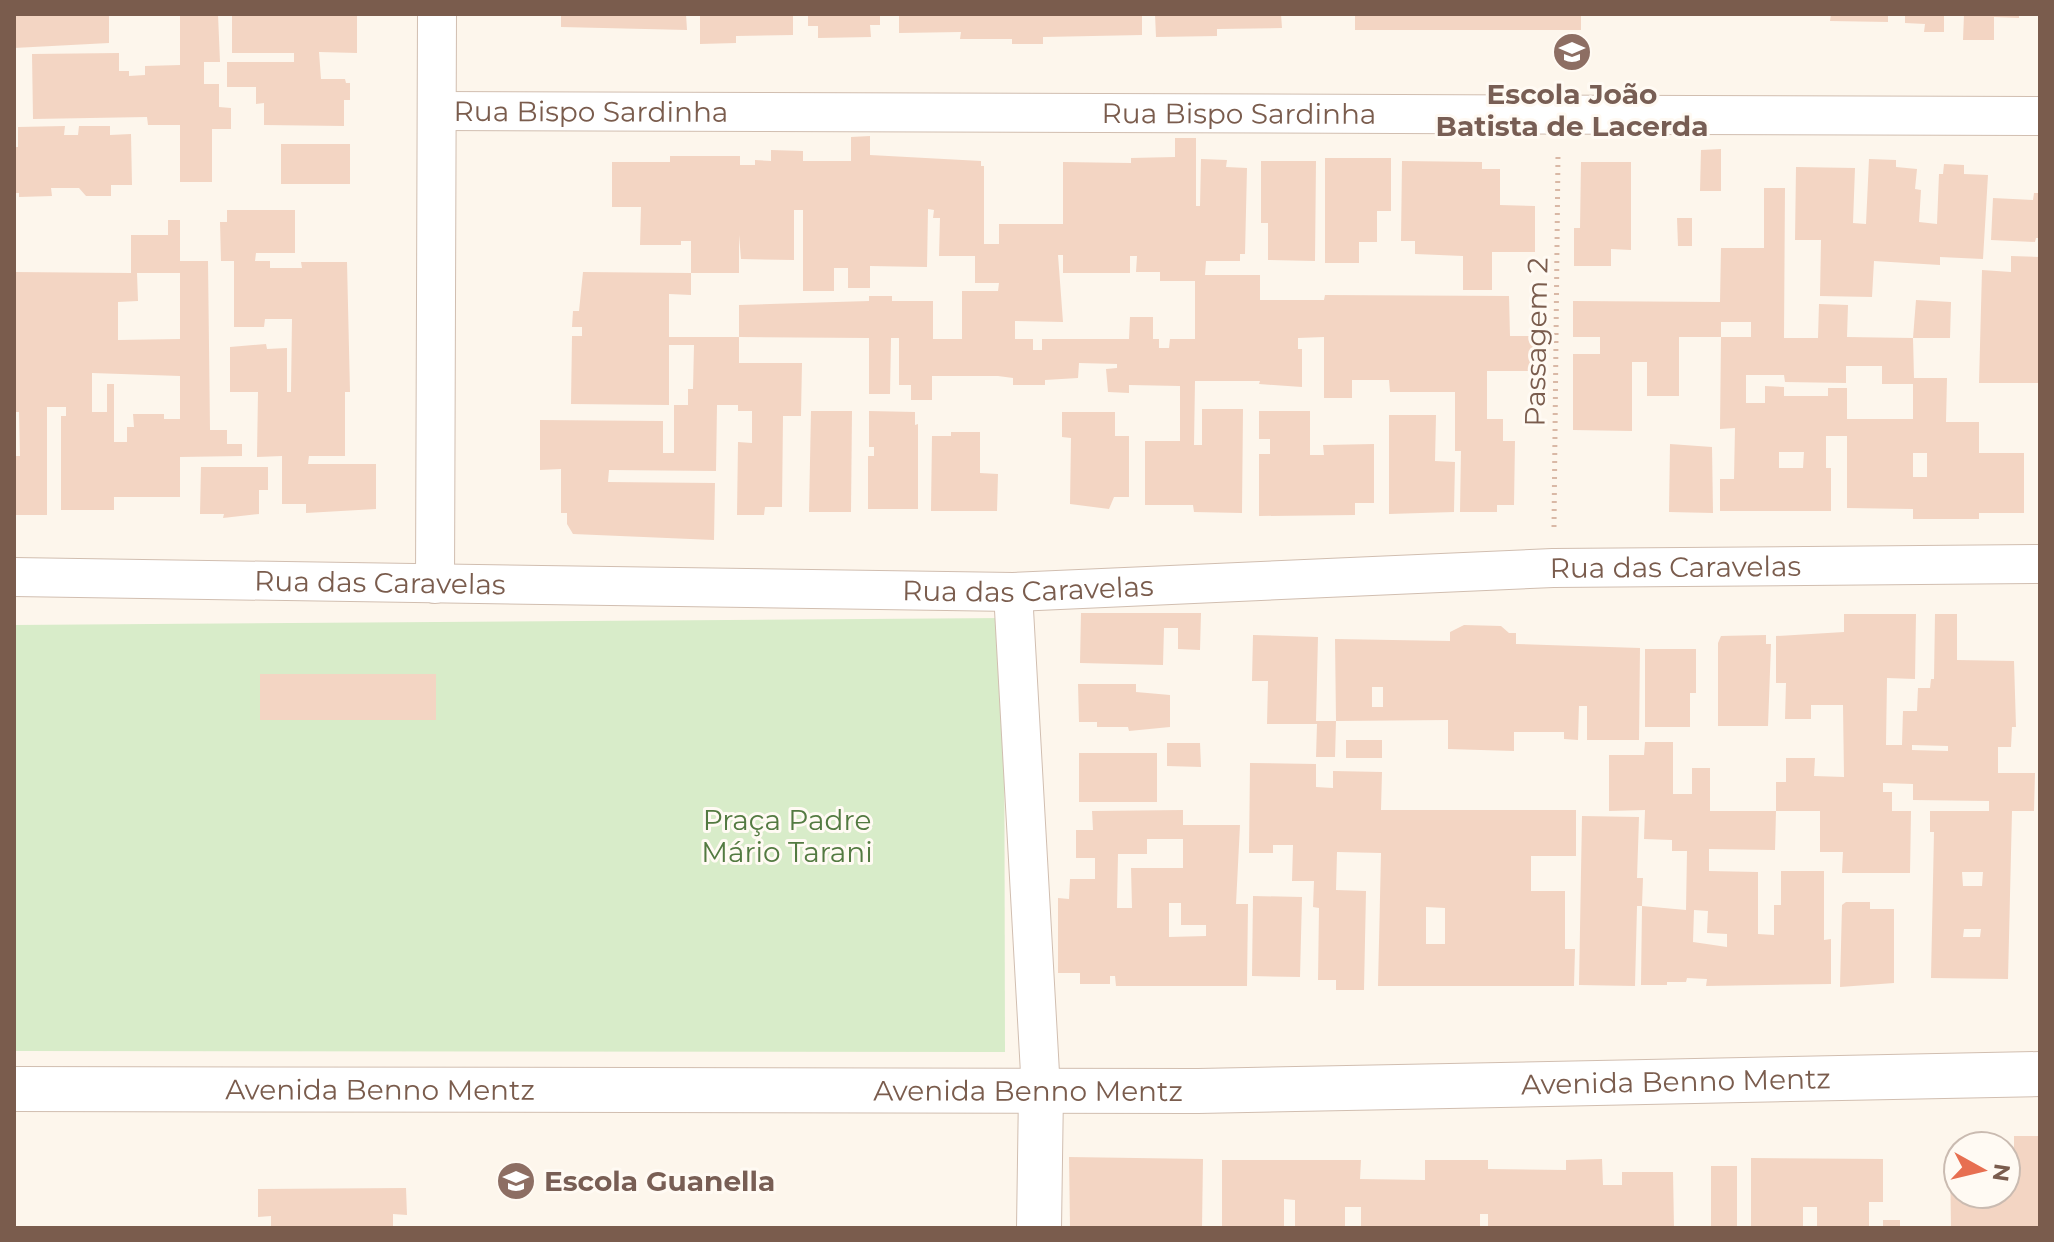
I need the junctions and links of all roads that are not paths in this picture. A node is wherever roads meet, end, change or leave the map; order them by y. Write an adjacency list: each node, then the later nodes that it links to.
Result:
1 (437, 14): 2 (street)
2 (437, 111): 3 (street, Rua Bispo Sardinha); 6 (street)
3 (2040, 116)
4 (2040, 564): 7 (street, Rua das Caravelas)
5 (14, 577): 6 (street, Rua das Caravelas)
6 (435, 584): 7 (street, Rua das Caravelas)
7 (1013, 592): 10 (street)
8 (2040, 1074): 10 (street, Avenida Benno Mentz)
9 (14, 1089): 10 (street, Avenida Benno Mentz)
10 (1041, 1091): 11 (street)
11 (1039, 1228)

